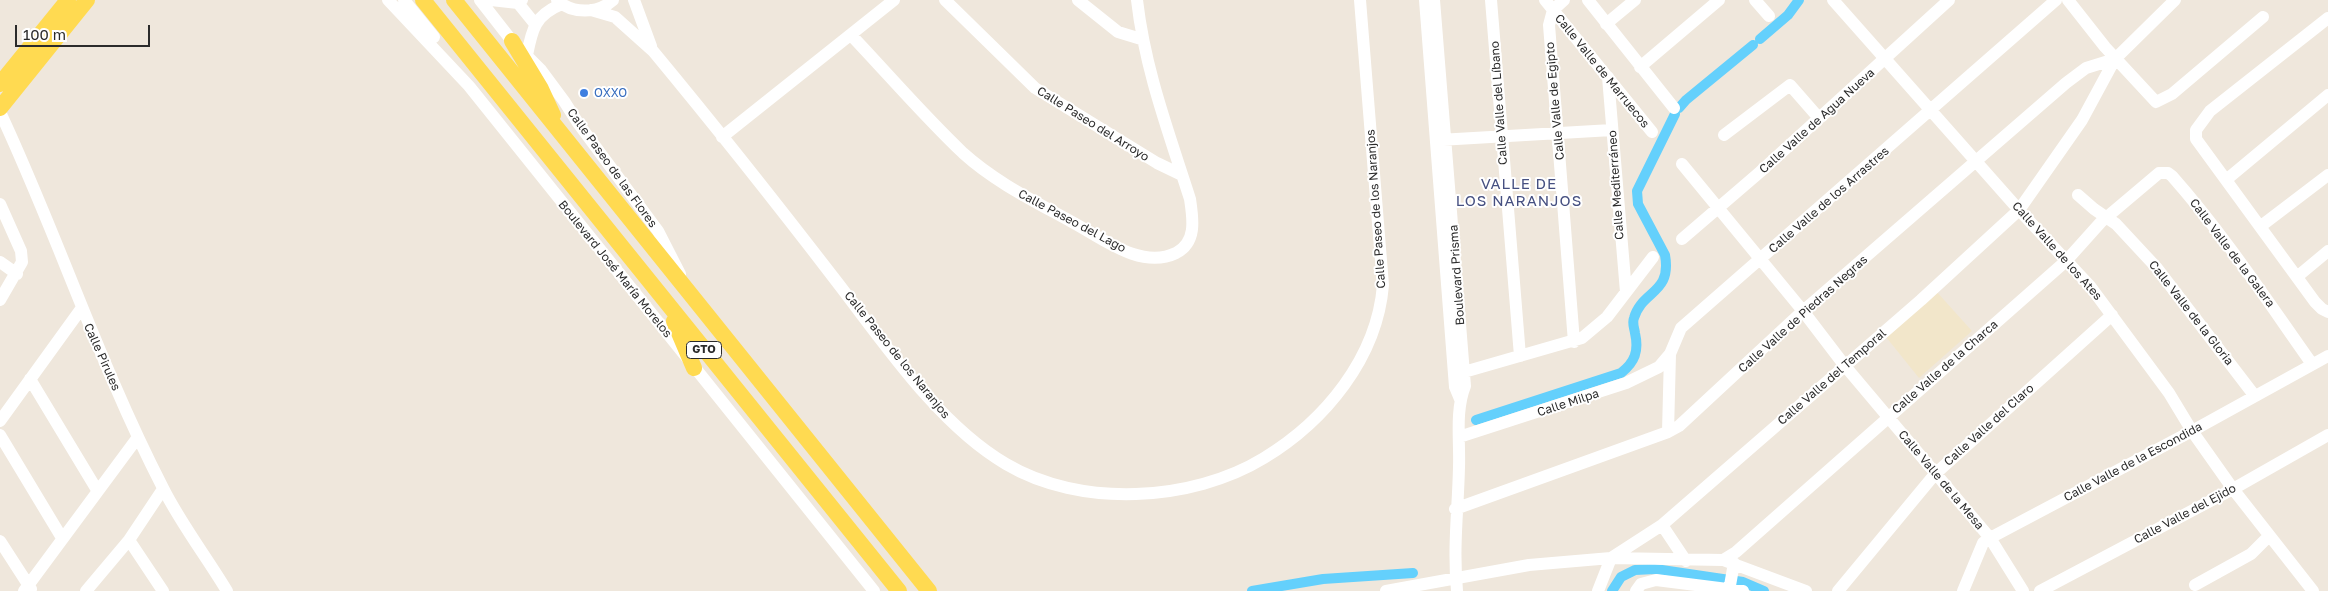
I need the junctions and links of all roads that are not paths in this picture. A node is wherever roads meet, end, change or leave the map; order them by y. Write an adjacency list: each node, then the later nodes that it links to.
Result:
1 (68, 0): 47 (main road)
2 (88, 0): 50 (main road)
3 (388, 0): 48 (street, Boulevard José María Morelos)
4 (404, 0): 48 (street)
5 (423, 0): 86 (main road, Boulevard José María Morelos / GTO)
6 (454, 0): 61 (main road, GTO)
7 (480, 0): 40 (street, Calle Paseo de las Flores)
8 (490, 0): 28 (street)
9 (613, 0): 32 (street)
10 (634, 0): 41 (street, Calle Paseo de los Naranjos)
11 (894, 0): 38 (street)
12 (945, 0): 66 (street, Calle Paseo del Arroyo)
13 (1078, 0): 39 (street)
14 (1137, 0): 39 (street, Calle Paseo del Lago)
15 (1360, 0): 60 (street, Calle Paseo de los Naranjos)
16 (1425, 0): 62 (street, Boulevard Prisma)
17 (1434, 0): 62 (street, Boulevard Prisma)
18 (1491, 0): 59 (street, Calle Valle del Líbano)
19 (1564, 0): 31 (street)
20 (1588, 0): 36 (street)
21 (1635, 0): 36 (street)
22 (1719, 0): 45 (street)
23 (1755, 0): 33 (street)
24 (1833, 0): 43 (street, Calle Valle de los Ates)
25 (1948, 0): 43 (street, Calle Valle de Agua Nueva)
26 (2056, 0): 52 (street, Calle Valle de los Arrastres)
27 (2175, 0): 44 (street, Calle Valle del Temporal)
28 (520, 2): 35 (street)
29 (559, 2): 32 (street, Calle Paseo de los Naranjos); 35 (street)
30 (2074, 2): 44 (street)
31 (1549, 5): 46 (street, Calle Valle de Marruecos); 56 (street, Calle Valle de Egipto)
32 (591, 10): 41 (street, Calle Paseo de los Naranjos)
33 (1769, 16)
34 (2263, 17): 44 (street)
35 (535, 24): 42 (street)
36 (1606, 24): 45 (street)
37 (2326, 24): 68 (street)
38 (851, 35): 60 (street); 66 (street, Calle Paseo del Lago)
39 (1141, 40): 66 (street, Calle Paseo del Lago)
40 (512, 41): 42 (street, Calle Paseo de las Flores); 61 (main road)
41 (653, 51): 60 (street, Calle Paseo de los Naranjos)
42 (527, 55): 83 (street, Calle Paseo de las Flores)
43 (1885, 58): 52 (street, Calle Valle de los Ates); 54 (street, Calle Valle de Agua Nueva)
44 (2115, 59): 63 (street, Calle Valle de Piedras Negras); 72 (street, Calle Valle del Temporal)
45 (1640, 67): 51 (street)
46 (1608, 77): 55 (street, Calle Mediterráneo); 57 (street, Calle Valle de Marruecos)
47 (0, 84)
48 (469, 86): 97 (street, Boulevard José María Morelos)
49 (2328, 95): 68 (street)
50 (0, 108)
51 (1674, 108)
52 (1932, 110): 63 (street, Calle Valle de los Ates); 78 (street, Calle Valle de los Arrastres)
53 (0, 112): 87 (street, Calle Pirules)
54 (1818, 117): 58 (street); 71 (street, Calle Valle de Agua Nueva)
55 (1612, 130): 56 (street); 84 (street, Calle Mediterráneo)
56 (1558, 132): 59 (street); 91 (street, Calle Valle de Egipto)
57 (1652, 132)
58 (1724, 135)
59 (1501, 136): 62 (street); 93 (street, Calle Valle del Líbano)
60 (722, 137)
61 (565, 139): 83 (main road, GTO)
62 (1442, 140): 98 (street, Boulevard Prisma)
63 (1976, 159): 72 (street, Calle Valle de los Ates); 88 (street, Calle Valle de Piedras Negras)
64 (1682, 164): 71 (street, Calle Valle de la Mesa)
65 (2163, 172): 73 (street, Calle Valle de la Charca); 95 (street, Calle Valle de la Galera)
66 (1182, 175)
67 (2328, 175): 74 (street)
68 (2226, 180): 74 (street)
69 (2078, 196): 73 (street, Calle Valle de la Gloria)
70 (0, 204): 81 (street)
71 (1718, 209): 75 (street, Calle Valle de Agua Nueva); 78 (street, Calle Valle de la Mesa)
72 (2019, 210): 79 (street, Calle Valle de los Ates); 96 (street, Calle Valle del Temporal)
73 (2107, 218): 79 (street, Calle Valle de la Charca); 100 (street, Calle Valle de la Gloria)
74 (2260, 226): 82 (street)
75 (1682, 239)
76 (2328, 251): 82 (street)
77 (1653, 257): 84 (street)
78 (1760, 258): 88 (street, Calle Valle de la Mesa); 92 (street, Calle Valle de los Arrastres)
79 (2066, 260): 90 (street, Calle Valle de los Ates); 101 (street, Calle Valle de la Charca)
80 (0, 262): 81 (street)
81 (17, 274): 85 (street)
82 (2298, 276): 89 (street)
83 (687, 288): 132 (main road, GTO)
84 (1626, 292): 91 (street)
85 (0, 300)
86 (666, 302): 97 (main road); 131 (main road, Boulevard José María Morelos / GTO)
87 (81, 309): 99 (street); 107 (street, Calle Pirules)
88 (1803, 311): 96 (street, Calle Valle de la Mesa); 104 (street, Calle Valle de Piedras Negras)
89 (2328, 312)
90 (2112, 315): 103 (street, Calle Valle de los Ates); 109 (street, Calle Valle del Claro)
91 (1574, 342): 93 (street)
92 (1670, 354): 104 (street, Calle Valle de los Arrastres); 108 (street, Calle Milpa)
93 (1520, 356): 98 (street)
94 (2328, 356): 95 (street, Calle Valle de la Escondida)
95 (2312, 364): 100 (street, Calle Valle de la Escondida)
96 (1845, 366): 101 (street, Calle Valle de la Mesa); 114 (street, Calle Valle del Temporal)
97 (694, 368): 130 (street, Boulevard José María Morelos)
98 (1459, 373): 108 (street, Boulevard Prisma)
99 (30, 379): 102 (street); 111 (street)
100 (2254, 395): 103 (street, Calle Valle de la Escondida)
101 (1888, 416): 109 (street, Calle Valle de la Mesa); 122 (street, Calle Valle de la Charca)
102 (0, 421)
103 (2192, 431): 110 (street, Calle Valle de los Ates); 117 (street, Calle Valle de la Escondida)
104 (1668, 432): 113 (street, Calle Valle de Piedras Negras)
105 (2328, 435): 110 (street, Calle Valle del Ejido)
106 (0, 436): 116 (street)
107 (138, 436): 111 (street); 112 (street, Calle Pirules)
108 (1459, 437): 113 (street, Boulevard Prisma)
109 (1936, 474): 117 (street, Calle Valle de la Mesa); 138 (street, Calle Valle del Claro)
110 (2233, 489): 115 (street, Calle Valle de los Ates); 141 (street, Calle Valle del Ejido)
111 (97, 490): 116 (street)
112 (163, 490): 119 (street); 129 (street, Calle Pirules)
113 (1455, 509): 123 (street, Boulevard Prisma)
114 (1662, 525): 120 (street, Calle Valle del Temporal); 121 (street)
115 (2268, 537): 124 (street); 142 (street, Calle Valle de los Ates)
116 (62, 538): 125 (street)
117 (1990, 538): 139 (street, Calle Valle de la Escondida); 140 (street, Calle Valle de la Mesa)
118 (0, 540): 125 (street)
119 (129, 540): 127 (street); 128 (street)
120 (1611, 558): 121 (street); 123 (street, Calle Valle del Temporal); 135 (street)
121 (1686, 561): 122 (street)
122 (1729, 562): 126 (street); 137 (street)
123 (1456, 577): 133 (street, Calle Valle del Temporal); 134 (street, Boulevard Prisma)
124 (2195, 585)
125 (28, 589)
126 (1734, 590): 136 (street)
127 (86, 591)
128 (162, 591)
129 (227, 591)
130 (874, 591)
131 (899, 591)
132 (929, 591)
133 (1387, 591)
134 (1457, 591)
135 (1598, 591)
136 (1636, 591)
137 (1806, 591)
138 (1838, 591)
139 (1963, 591)
140 (2022, 591)
141 (2040, 591)
142 (2313, 591)

